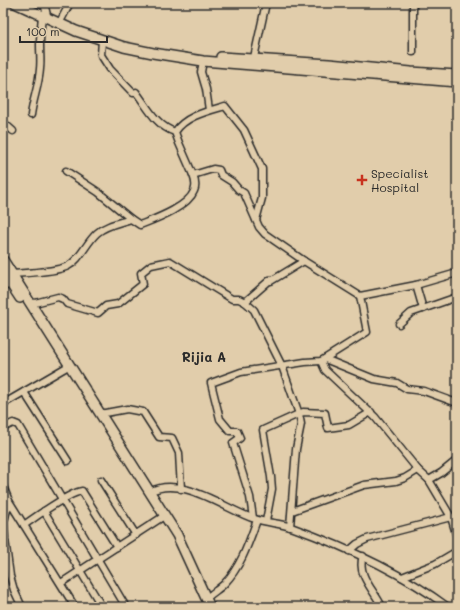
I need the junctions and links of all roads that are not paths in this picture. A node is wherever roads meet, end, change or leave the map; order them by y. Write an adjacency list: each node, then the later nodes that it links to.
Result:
1 (15, 3): 7 (main road)
2 (24, 3): 7 (main road)
3 (44, 3): 7 (street)
4 (70, 3): 8 (street)
5 (266, 3): 12 (street)
6 (413, 3): 10 (street)
7 (45, 16): 8 (main road); 9 (main road); 16 (street)
8 (61, 20): 12 (main road)
9 (102, 40): 11 (main road); 19 (street)
10 (413, 52)
11 (203, 61): 12 (main road); 15 (street)
12 (253, 63): 13 (main road); 14 (main road)
13 (457, 75)
14 (457, 82)
15 (209, 110): 19 (street); 23 (street)
16 (31, 115)
17 (3, 122): 18 (street)
18 (13, 131)
19 (175, 132): 21 (street)
20 (66, 171): 22 (street)
21 (193, 175): 22 (street); 23 (street)
22 (131, 219): 26 (street)
23 (256, 220): 25 (street)
24 (3, 260): 26 (main road)
25 (304, 261): 30 (street); 32 (street)
26 (8, 273): 29 (main road); 33 (main road)
27 (457, 273): 28 (street)
28 (416, 284): 30 (street); 34 (street)
29 (7, 286): 38 (main road)
30 (360, 296): 36 (street)
31 (457, 297): 34 (street)
32 (245, 302): 33 (street); 37 (street)
33 (31, 304): 43 (main road)
34 (424, 308): 35 (street)
35 (399, 324)
36 (323, 360): 37 (street); 40 (street); 42 (street)
37 (282, 366): 44 (street); 60 (street)
38 (65, 368): 39 (street); 59 (main road)
39 (24, 392): 41 (street); 47 (street)
40 (457, 403)
41 (3, 404)
42 (371, 412): 44 (street); 48 (street)
43 (100, 414): 52 (street); 53 (main road)
44 (300, 414): 57 (street); 61 (street)
45 (3, 428): 54 (street)
46 (457, 460): 50 (street)
47 (68, 461)
48 (418, 470): 50 (street); 57 (street)
49 (101, 480): 65 (street)
50 (429, 480): 58 (street)
51 (3, 486): 55 (street)
52 (181, 489): 53 (street); 60 (street)
53 (150, 492): 77 (main road)
54 (62, 500): 56 (street); 67 (street); 71 (street)
55 (9, 501): 62 (street); 63 (street)
56 (44, 511): 63 (street); 72 (street)
57 (292, 511): 64 (street)
58 (451, 516): 66 (street); 68 (street)
59 (161, 518): 65 (street); 77 (main road)
60 (255, 519): 61 (street); 77 (street)
61 (266, 521): 64 (street)
62 (4, 522): 73 (street)
63 (24, 525): 76 (street)
64 (290, 527): 68 (street)
65 (136, 535): 67 (street)
66 (457, 537)
67 (117, 547): 71 (street)
68 (349, 550): 70 (street)
69 (457, 551): 75 (street)
70 (363, 556): 75 (street); 83 (street)
71 (97, 560): 72 (street); 82 (street)
72 (80, 570): 76 (street); 81 (street)
73 (10, 576): 74 (street); 79 (street)
74 (3, 577)
75 (402, 577): 78 (street)
76 (61, 583): 80 (street)
77 (207, 604)
78 (440, 604): 84 (street)
79 (22, 607)
80 (75, 607)
81 (102, 607)
82 (126, 607)
83 (382, 607)
84 (448, 607)

